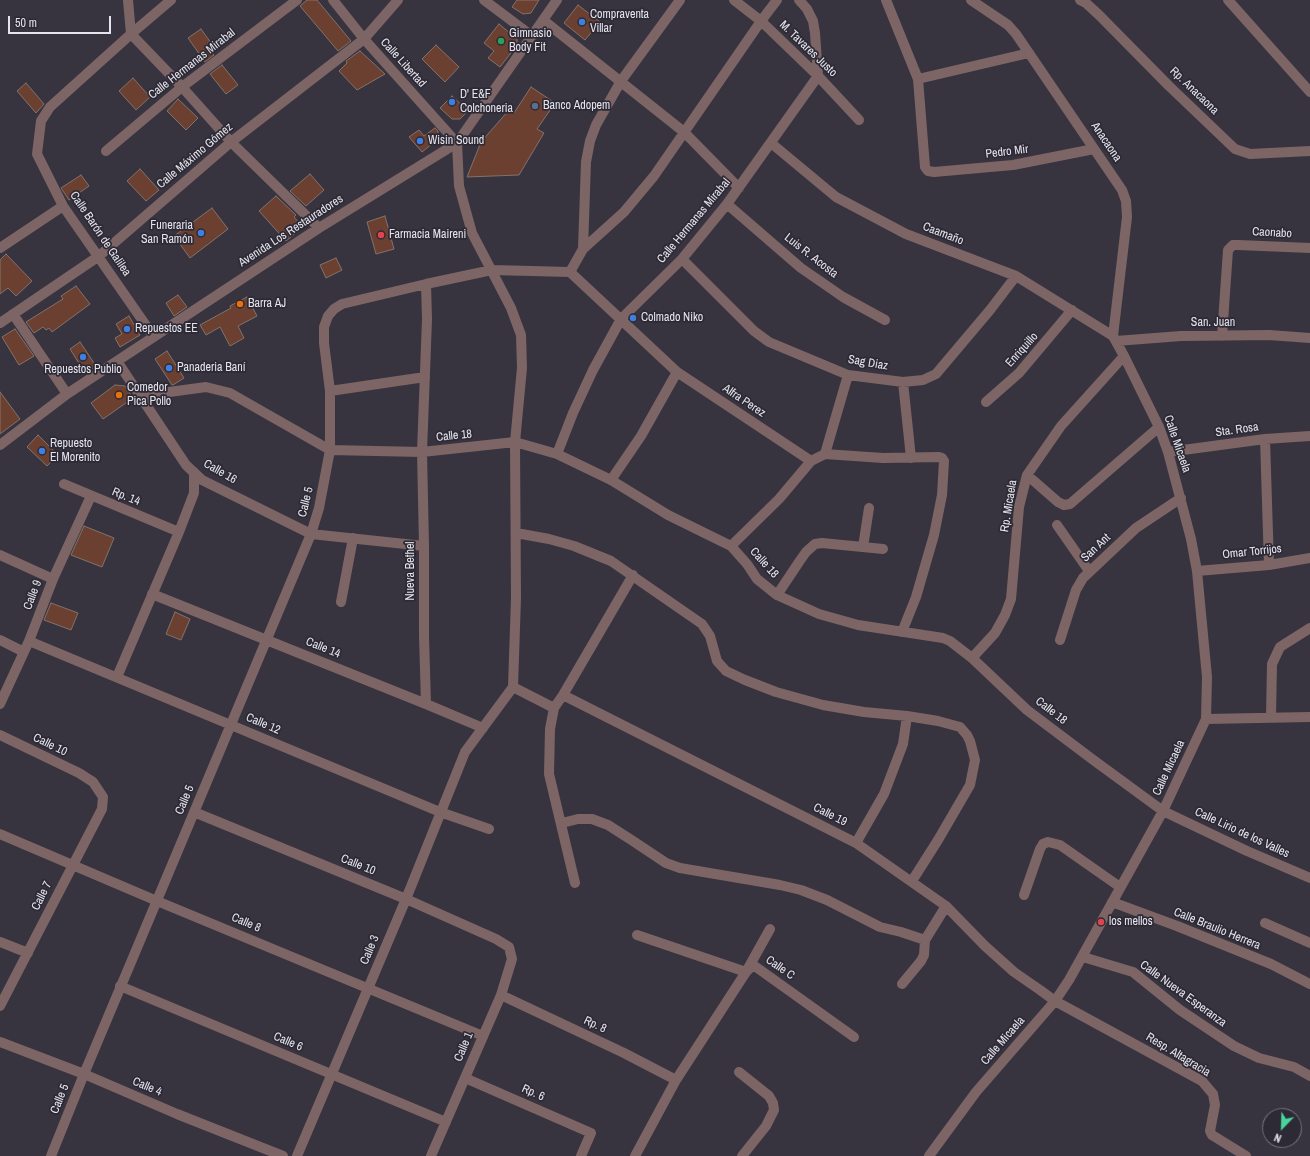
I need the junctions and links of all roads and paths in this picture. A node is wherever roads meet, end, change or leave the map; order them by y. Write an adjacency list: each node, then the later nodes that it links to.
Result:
1 (128, 0): 18 (street)
2 (171, 0): 18 (street, Calle Barón de Galilea)
3 (297, 0): 25 (street, Calle Hermanas Mirabal)
4 (332, 0): 20 (street, Calle Libertad)
5 (398, 0): 20 (street, Calle Máximo Gómez)
6 (484, 0): 19 (street)
7 (557, 0): 16 (street, Avenida Los Restauradores)
8 (680, 0): 24 (street)
9 (734, 0): 17 (street, M. Tavares Justo)
10 (777, 0): 17 (street)
11 (799, 0): 22 (street)
12 (886, 0): 23 (street)
13 (971, 0): 21 (street, Anacaona)
14 (1080, 0): 33 (street, Rp. Anacaona)
15 (1228, 0): 26 (street)
16 (543, 20): 19 (street, Avenida Los Restauradores); 24 (street)
17 (761, 21): 22 (street, M. Tavares Justo); 28 (street)
18 (131, 34): 25 (street); 37 (street, Calle Barón de Galilea)
19 (532, 36): 30 (street, Avenida Los Restauradores)
20 (364, 39): 29 (street, Calle Máximo Gómez); 30 (street, Calle Libertad)
21 (1029, 53): 23 (street); 32 (street, Anacaona)
22 (818, 76): 27 (street, M. Tavares Justo); 31 (street, Calle Hermanas Mirabal)
23 (918, 79): 32 (street, Pedro Mir)
24 (621, 81): 28 (street); 41 (street)
25 (182, 87): 29 (street); 34 (street, Calle Hermanas Mirabal)
26 (1310, 92)
27 (859, 120)
28 (684, 132): 35 (street); 41 (street)
29 (231, 142): 38 (street); 42 (street, Calle Máximo Gómez)
30 (456, 142): 38 (street, Avenida Los Restauradores); 44 (street)
31 (771, 143): 35 (street, Calle Hermanas Mirabal); 46 (street, Caamaño)
32 (1094, 149): 56 (street, Anacaona)
33 (1310, 150)
34 (106, 151)
35 (739, 188): 36 (street, Calle Hermanas Mirabal)
36 (727, 204): 43 (street, Calle Hermanas Mirabal); 51 (street, Luis R. Acosta)
37 (63, 206): 39 (street); 42 (street, Calle Barón de Galilea)
38 (319, 228): 54 (street, Avenida Los Restauradores)
39 (0, 248)
40 (1310, 248): 53 (street, Caonabo)
41 (583, 249): 45 (street)
42 (99, 256): 49 (street, Calle Máximo Gómez); 54 (street, Calle Barón de Galilea)
43 (682, 259): 50 (street, Calle Hermanas Mirabal); 60 (street, Sag Diaz)
44 (492, 270): 45 (street, Calle 5); 47 (street, Calle 5); 70 (street)
45 (570, 272): 50 (street, Alfra Perez)
46 (1016, 276): 48 (street, Caamaño); 62 (street, Sag Diaz)
47 (426, 284): 61 (street, Nueva Bethel); 63 (street, Calle 5)
48 (1072, 310): 56 (street, Caamaño); 66 (street, Enriquillo)
49 (13, 314): 52 (street, Calle Máximo Gómez); 64 (street)
50 (621, 319): 59 (street, Alfra Perez); 75 (street, Calle Hermanas Mirabal)
51 (885, 320)
52 (0, 322)
53 (1222, 336): 55 (street, San. Juan); 56 (street, San. Juan)
54 (154, 337): 58 (street, Avenida Los Restauradores)
55 (1310, 338)
56 (1114, 339): 57 (street, Calle Micaela)
57 (1124, 356): 67 (street, Calle Micaela); 80 (street, Rp. Micaela)
58 (117, 361): 64 (street, Avenida Los Restauradores); 65 (street, Calle 16)
59 (677, 372): 78 (street, Alfra Perez); 81 (street)
60 (848, 375): 62 (street, Sag Diaz); 76 (street)
61 (425, 377): 63 (street); 73 (street, Nueva Bethel)
62 (903, 382): 77 (street)
63 (330, 391): 72 (street, Calle 5)
64 (67, 394): 71 (street, Avenida Los Restauradores)
65 (140, 396): 72 (street); 79 (street, Calle 16)
66 (986, 402)
67 (1159, 427): 74 (street, Calle Micaela); 80 (street)
68 (1310, 436): 69 (street, Sta. Rosa)
69 (1265, 439): 74 (street, Sta. Rosa); 97 (street)
70 (515, 442): 73 (street, Calle 18); 75 (street, Calle 18); 88 (street)
71 (0, 445)
72 (330, 450): 73 (street, Calle 18); 89 (street, Calle 5)
73 (422, 452): 91 (street, Nueva Bethel)
74 (1168, 452): 84 (street, Calle Micaela)
75 (556, 454): 81 (street, Calle 18)
76 (825, 454): 77 (street); 78 (street)
77 (911, 458): 106 (street)
78 (811, 461): 92 (street)
79 (194, 472): 87 (street); 89 (street, Calle 16)
80 (1027, 475): 112 (street, Rp. Micaela)
81 (611, 480): 92 (street, Calle 18)
82 (64, 484): 83 (street, Rp. 14)
83 (91, 496): 87 (street, Rp. 14); 101 (street, Calle 9)
84 (1180, 498): 98 (street, San Ant); 99 (street, Calle Micaela)
85 (870, 508): 93 (street)
86 (1057, 525): 98 (street)
87 (179, 532): 102 (street)
88 (516, 533): 100 (street); 114 (street)
89 (311, 534): 90 (street); 108 (street, Calle 5)
90 (354, 538): 91 (street); 104 (street)
91 (424, 546): 117 (street, Nueva Bethel)
92 (731, 546): 103 (street, Calle 18)
93 (863, 547): 94 (street); 103 (street)
94 (883, 549)
95 (0, 555): 101 (street)
96 (1310, 558): 97 (street, Omar Torrijos)
97 (1269, 565): 99 (street, Omar Torrijos)
98 (1089, 571): 109 (street, San Ant)
99 (1197, 571): 122 (street, Calle Micaela)
100 (633, 575): 115 (street); 119 (street)
101 (53, 579): 110 (street, Calle 9)
102 (152, 594): 108 (street, Calle 14); 113 (street)
103 (778, 595): 106 (street, Calle 18)
104 (341, 602)
105 (1310, 628): 120 (street)
106 (902, 632): 112 (street, Calle 18)
107 (0, 640): 111 (street)
108 (267, 640): 117 (street, Calle 14); 123 (street, Calle 5)
109 (1060, 640)
110 (29, 641): 111 (street, Calle 9); 113 (street, Calle 12)
111 (24, 652): 116 (street, Calle 9)
112 (972, 658): 127 (street, Calle 18)
113 (117, 677): 123 (street, Calle 12)
114 (513, 687): 118 (street); 124 (street, Calle 3)
115 (563, 695): 118 (street); 133 (street, Calle 19)
116 (0, 704)
117 (426, 704): 124 (street, Calle 14)
118 (554, 708): 130 (street)
119 (907, 716): 133 (street); 136 (street)
120 (1271, 717): 121 (street); 122 (street)
121 (1310, 717)
122 (1206, 719): 127 (street, Calle Micaela)
123 (231, 725): 128 (street, Calle 5); 129 (street, Calle 12)
124 (483, 728): 129 (street, Calle 3)
125 (0, 735): 126 (street, Calle 10)
126 (103, 797): 134 (street, Calle 7)
127 (1163, 811): 135 (street, Calle Lirio de los Valles); 138 (street, Calle Micaela)
128 (194, 812): 140 (street, Calle 10); 141 (street, Calle 5)
129 (440, 812): 131 (street, Calle 12); 140 (street, Calle 3)
130 (562, 823): 137 (street); 147 (street)
131 (489, 829)
132 (0, 834): 134 (street, Calle 8)
133 (856, 842): 136 (street, Calle 19)
134 (73, 864): 141 (street, Calle 8); 151 (street, Calle 7)
135 (1310, 878)
136 (912, 881): 143 (street, Calle 19)
137 (575, 883)
138 (1120, 887): 139 (street); 142 (street, Calle Micaela)
139 (1024, 895)
140 (406, 899): 150 (street, Calle 10); 157 (street, Calle 3)
141 (157, 901): 156 (street, Calle 5); 157 (street, Calle 8)
142 (1112, 902): 152 (street, Calle Micaela); 155 (street, Calle Braulio Herrera)
143 (946, 906): 147 (street); 159 (street, Calle 19)
144 (1265, 923): 149 (street)
145 (770, 929): 153 (street)
146 (636, 935): 153 (street, Calle C)
147 (925, 940): 154 (street)
148 (0, 942): 151 (street)
149 (1310, 944)
150 (509, 946): 158 (street, Calle 1)
151 (28, 953): 160 (street, Calle 7)
152 (1083, 957): 159 (street, Calle Micaela); 167 (street, Calle Nueva Esperanza)
153 (746, 972): 162 (street, Calle C); 169 (street)
154 (902, 984)
155 (1310, 984)
156 (120, 986): 165 (street, Calle 5); 166 (street, Calle 6)
157 (368, 988): 161 (street, Calle 8); 166 (street, Calle 3)
158 (501, 994): 161 (street, Calle 1); 169 (street, Rp. 8)
159 (1055, 1001): 178 (street, Calle Micaela); 179 (street, Resp. Altagracia)
160 (0, 1006)
161 (483, 1036): 168 (street, Calle 1)
162 (854, 1037)
163 (0, 1042): 165 (street, Calle 4)
164 (739, 1072): 177 (street)
165 (84, 1074): 171 (street, Calle 5); 172 (street, Calle 4)
166 (332, 1074): 170 (street, Calle 6); 173 (street, Calle 3)
167 (1310, 1076)
168 (465, 1078): 170 (street, Calle 1); 175 (street, Rp. 6)
169 (676, 1080): 176 (street)
170 (446, 1122): 174 (street, Calle 1)
171 (51, 1156)
172 (282, 1156)
173 (297, 1156)
174 (432, 1156)
175 (581, 1156)
176 (635, 1156)
177 (742, 1156)
178 (929, 1156)
179 (1246, 1156)

